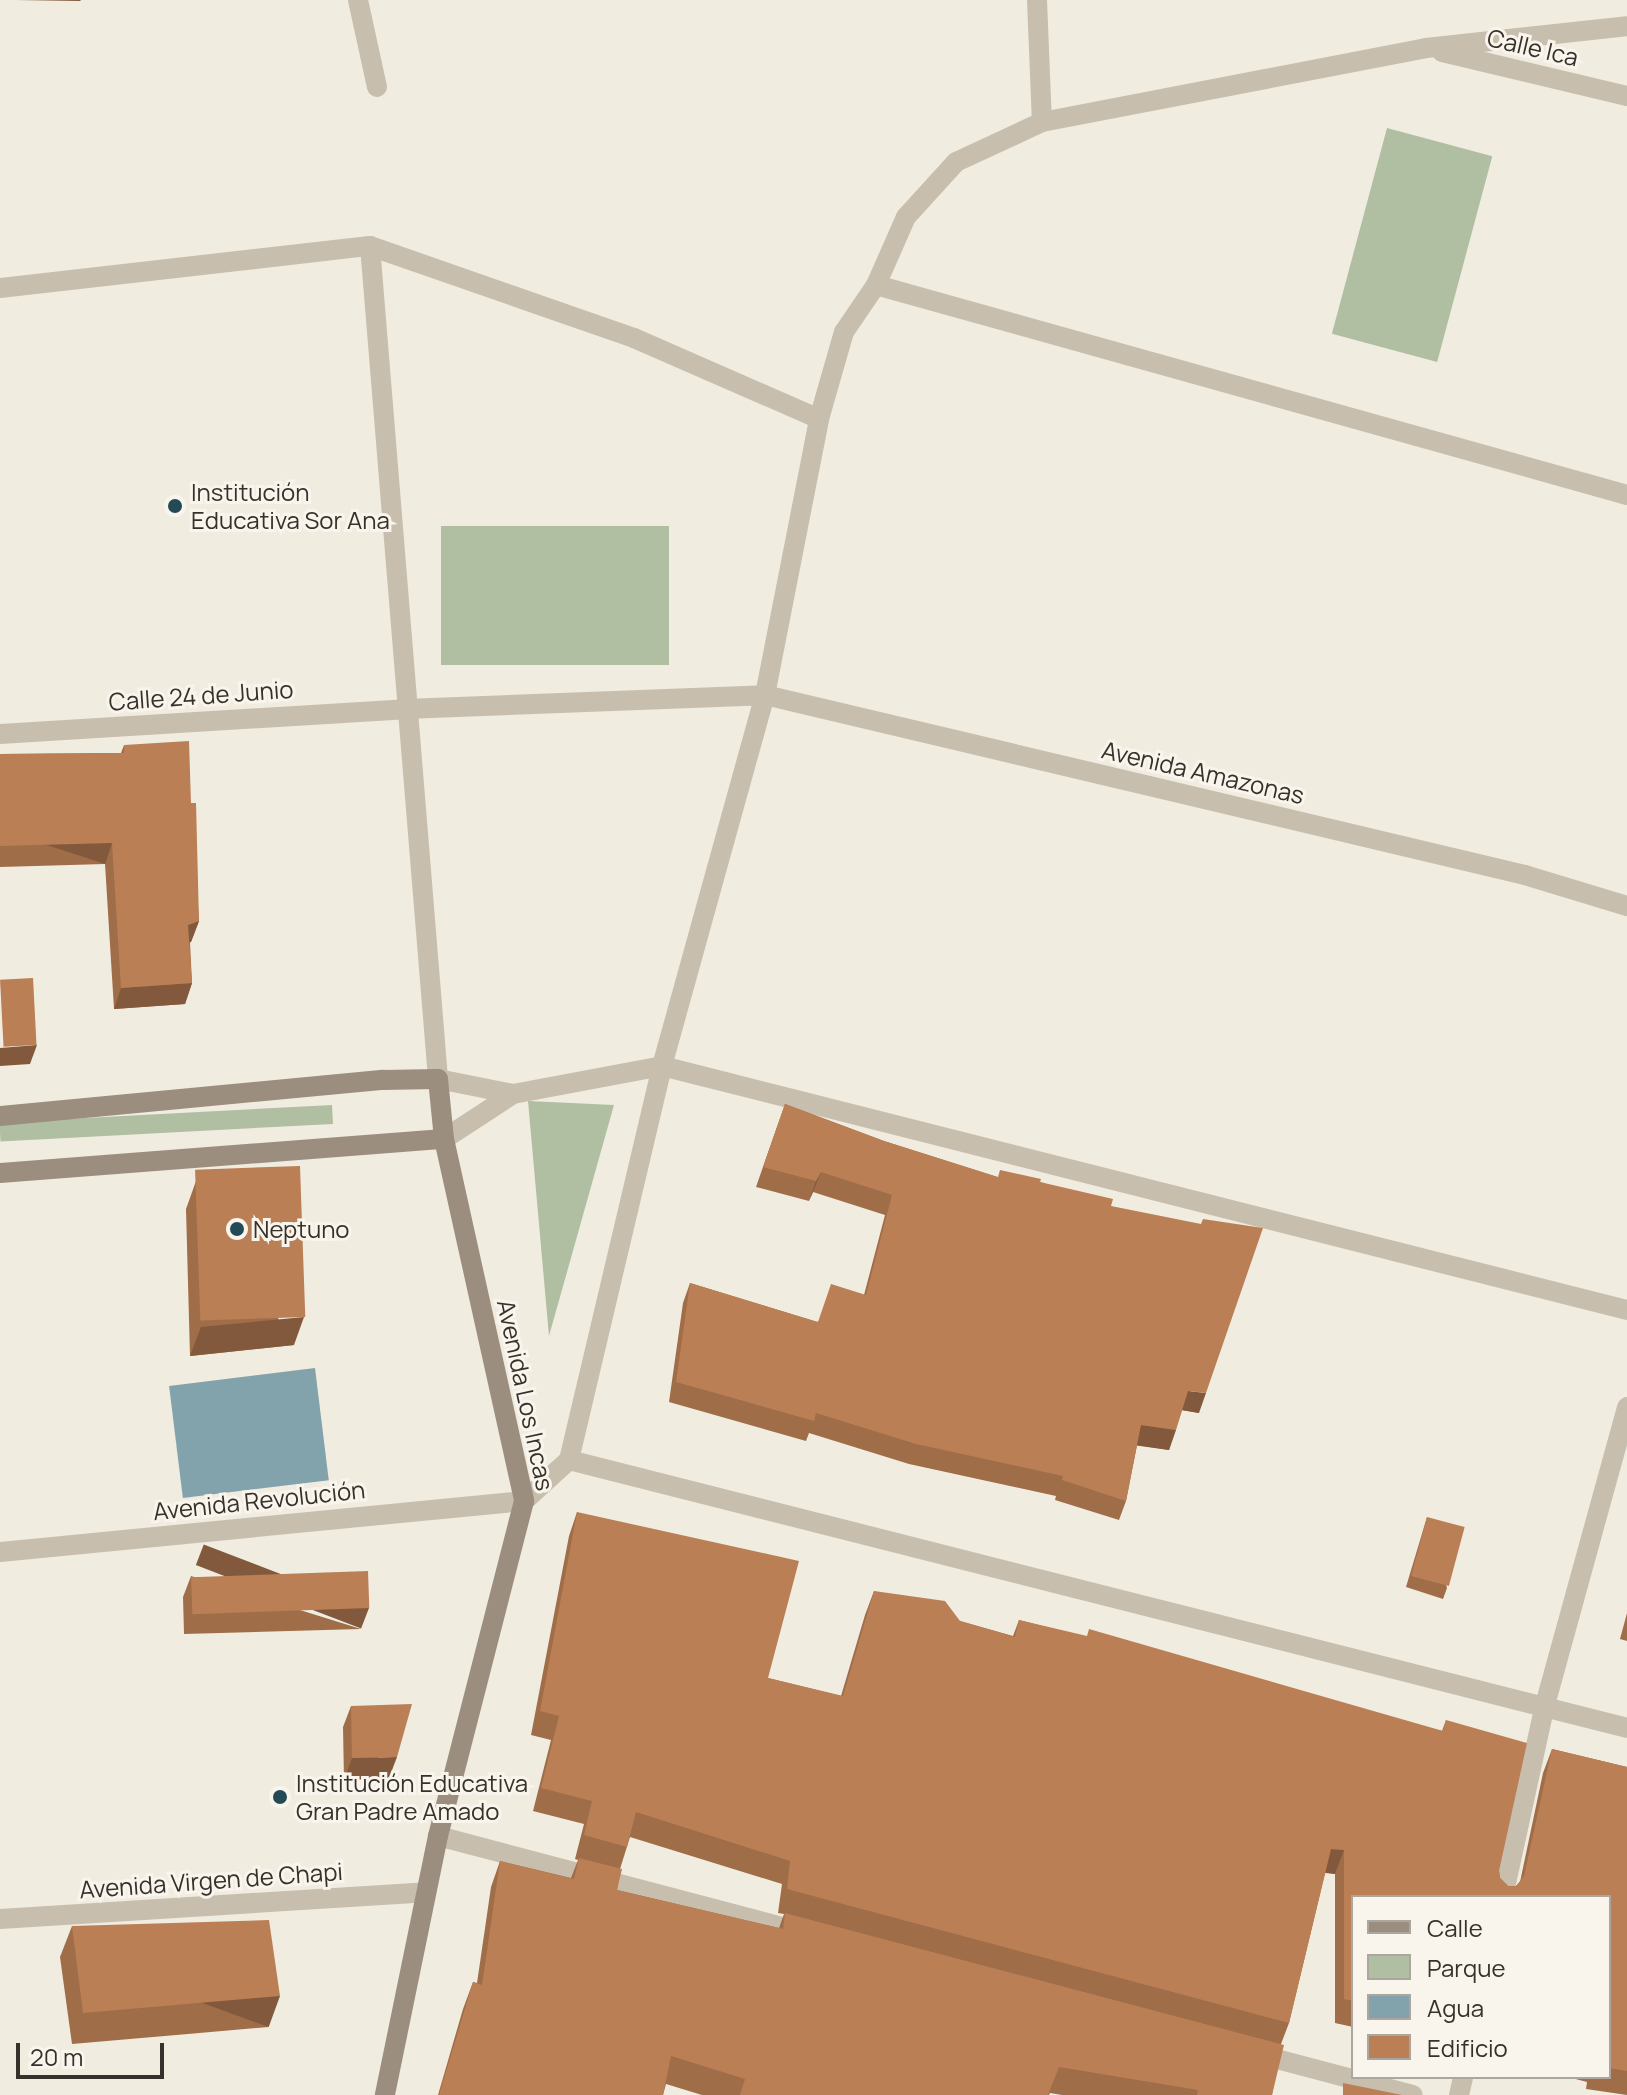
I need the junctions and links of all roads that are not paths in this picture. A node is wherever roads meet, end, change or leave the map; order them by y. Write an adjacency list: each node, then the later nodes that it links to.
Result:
1 (358, 0): 5 (street)
2 (1037, 0): 7 (street)
3 (1627, 26): 4 (street)
4 (1426, 48): 6 (street, Calle Ica); 7 (street)
5 (377, 87)
6 (1627, 96)
7 (1042, 122): 9 (street)
8 (370, 246): 10 (street); 11 (street); 14 (street)
9 (876, 285): 11 (street); 12 (street)
10 (0, 288)
11 (819, 419): 13 (street)
12 (1627, 495)
13 (765, 695): 14 (street, Avenida Amazonas); 16 (street, Avenida Amazonas); 17 (street)
14 (405, 709): 15 (street, Calle 24 de Junio); 18 (street)
15 (0, 734)
16 (1627, 906)
17 (662, 1066): 19 (street); 23 (street); 25 (street)
18 (438, 1079): 19 (street); 20 (main road); 21 (main road, Avenida Los Incas)
19 (513, 1094): 21 (street)
20 (0, 1116)
21 (444, 1139): 22 (main road); 26 (main road, Avenida Los Incas)
22 (0, 1173)
23 (1627, 1310)
24 (1627, 1407): 28 (street)
25 (569, 1460): 26 (street); 28 (street)
26 (524, 1501): 27 (street, Avenida Revolución); 30 (main road, Avenida Los Incas)
27 (0, 1552)
28 (1545, 1705): 29 (street); 32 (street)
29 (1627, 1728)
30 (438, 1836): 31 (main road, Avenida Los Incas); 34 (street)
31 (426, 1892): 33 (street, Avenida Virgen de Chapi); 38 (main road, Avenida Los Incas)
32 (1503, 1895)
33 (0, 1919)
34 (819, 1937)
35 (1231, 2046): 36 (street)
36 (1351, 2078)
37 (1354, 2079): 39 (street)
38 (385, 2095)
39 (1413, 2095)

